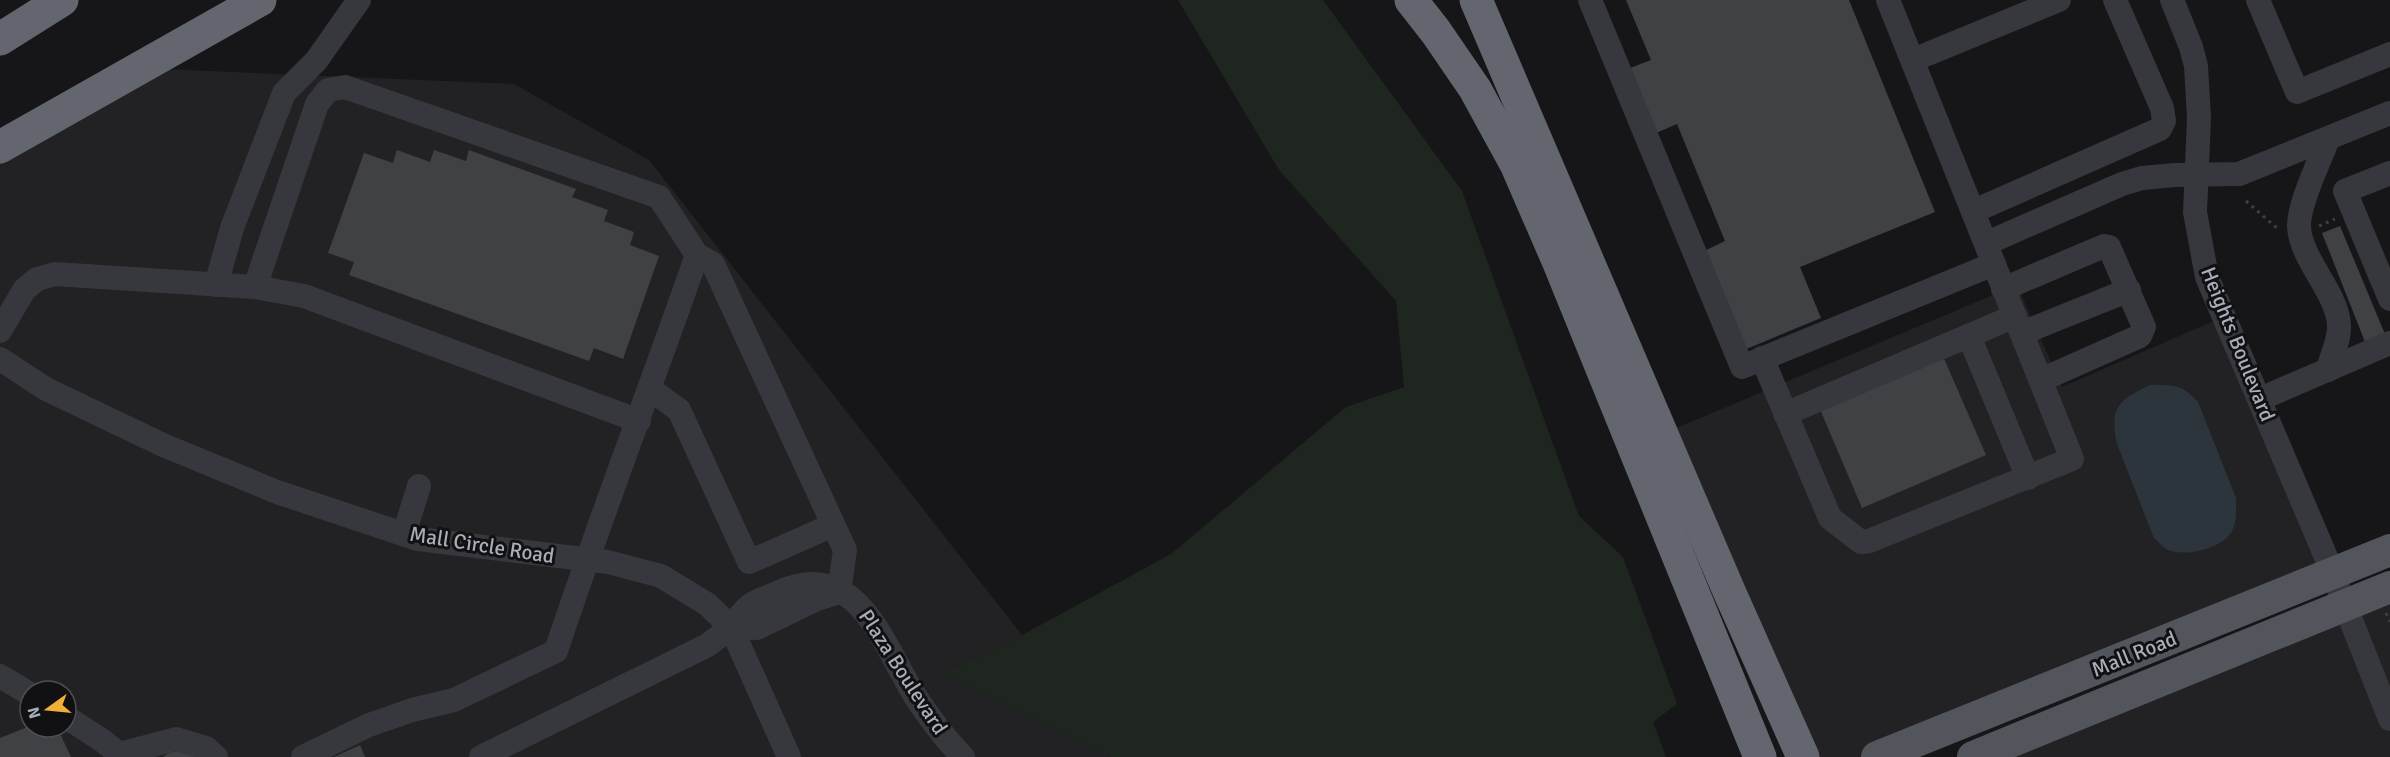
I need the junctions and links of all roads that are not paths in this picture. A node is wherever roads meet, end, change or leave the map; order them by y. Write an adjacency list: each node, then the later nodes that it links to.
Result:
1 (62, 0): 12 (highway)
2 (260, 0): 17 (highway)
3 (359, 0): 23 (street)
4 (1410, 0): 60 (highway)
5 (1476, 0): 61 (highway)
6 (1590, 0): 32 (street)
7 (1888, 0): 14 (street)
8 (2059, 0): 14 (street)
9 (2115, 0): 20 (street)
10 (2172, 0): 19 (street, Heights Boulevard)
11 (2258, 0): 13 (street)
12 (0, 39)
13 (2390, 54)
14 (1913, 60): 20 (street)
15 (2390, 113): 16 (street)
16 (2328, 139): 19 (street); 34 (street)
17 (0, 147)
18 (2390, 173): 27 (street)
19 (2198, 175): 21 (street); 37 (street, Heights Boulevard)
20 (1974, 211): 21 (street)
21 (1990, 253): 25 (street); 32 (street)
22 (697, 255): 24 (street); 36 (street); 42 (street)
23 (216, 285): 24 (street); 29 (street)
24 (255, 287): 39 (street)
25 (2003, 288): 26 (street); 28 (street)
26 (2128, 290): 28 (street); 35 (street)
27 (2390, 299)
28 (2018, 325): 30 (street); 35 (street)
29 (0, 331)
30 (1969, 336): 38 (street); 40 (street)
31 (2390, 344): 34 (street)
32 (1762, 358): 38 (street)
33 (0, 359): 43 (street, Mall Circle Road)
34 (2328, 370): 37 (street)
35 (2041, 380): 40 (street)
36 (650, 389): 39 (street); 42 (street)
37 (2260, 399): 46 (street, Heights Boulevard)
38 (1785, 414): 40 (street)
39 (639, 421): 45 (street)
40 (2028, 478)
41 (419, 486): 43 (street)
42 (833, 525): 48 (street)
43 (404, 534): 45 (street, Mall Circle Road)
44 (2390, 550): 46 (main road, Mall Road)
45 (586, 561): 50 (street, Mall Circle Road); 56 (street)
46 (2332, 574): 49 (street, Heights Boulevard); 62 (main road, Mall Road)
47 (2390, 587): 49 (main road, Mall Road)
48 (839, 592): 50 (street, Plaza Boulevard); 59 (street, Plaza Boulevard)
49 (2345, 606): 53 (street, Heights Boulevard); 63 (main road, Mall Road)
50 (731, 627): 57 (street); 58 (street, Mall Circle Road)
51 (0, 676): 52 (street)
52 (18, 687)
53 (2390, 719)
54 (78, 724): 55 (street)
55 (216, 757)
56 (303, 757)
57 (481, 757)
58 (789, 757)
59 (963, 757)
60 (1760, 757)
61 (1803, 757)
62 (1877, 757)
63 (1972, 757)

